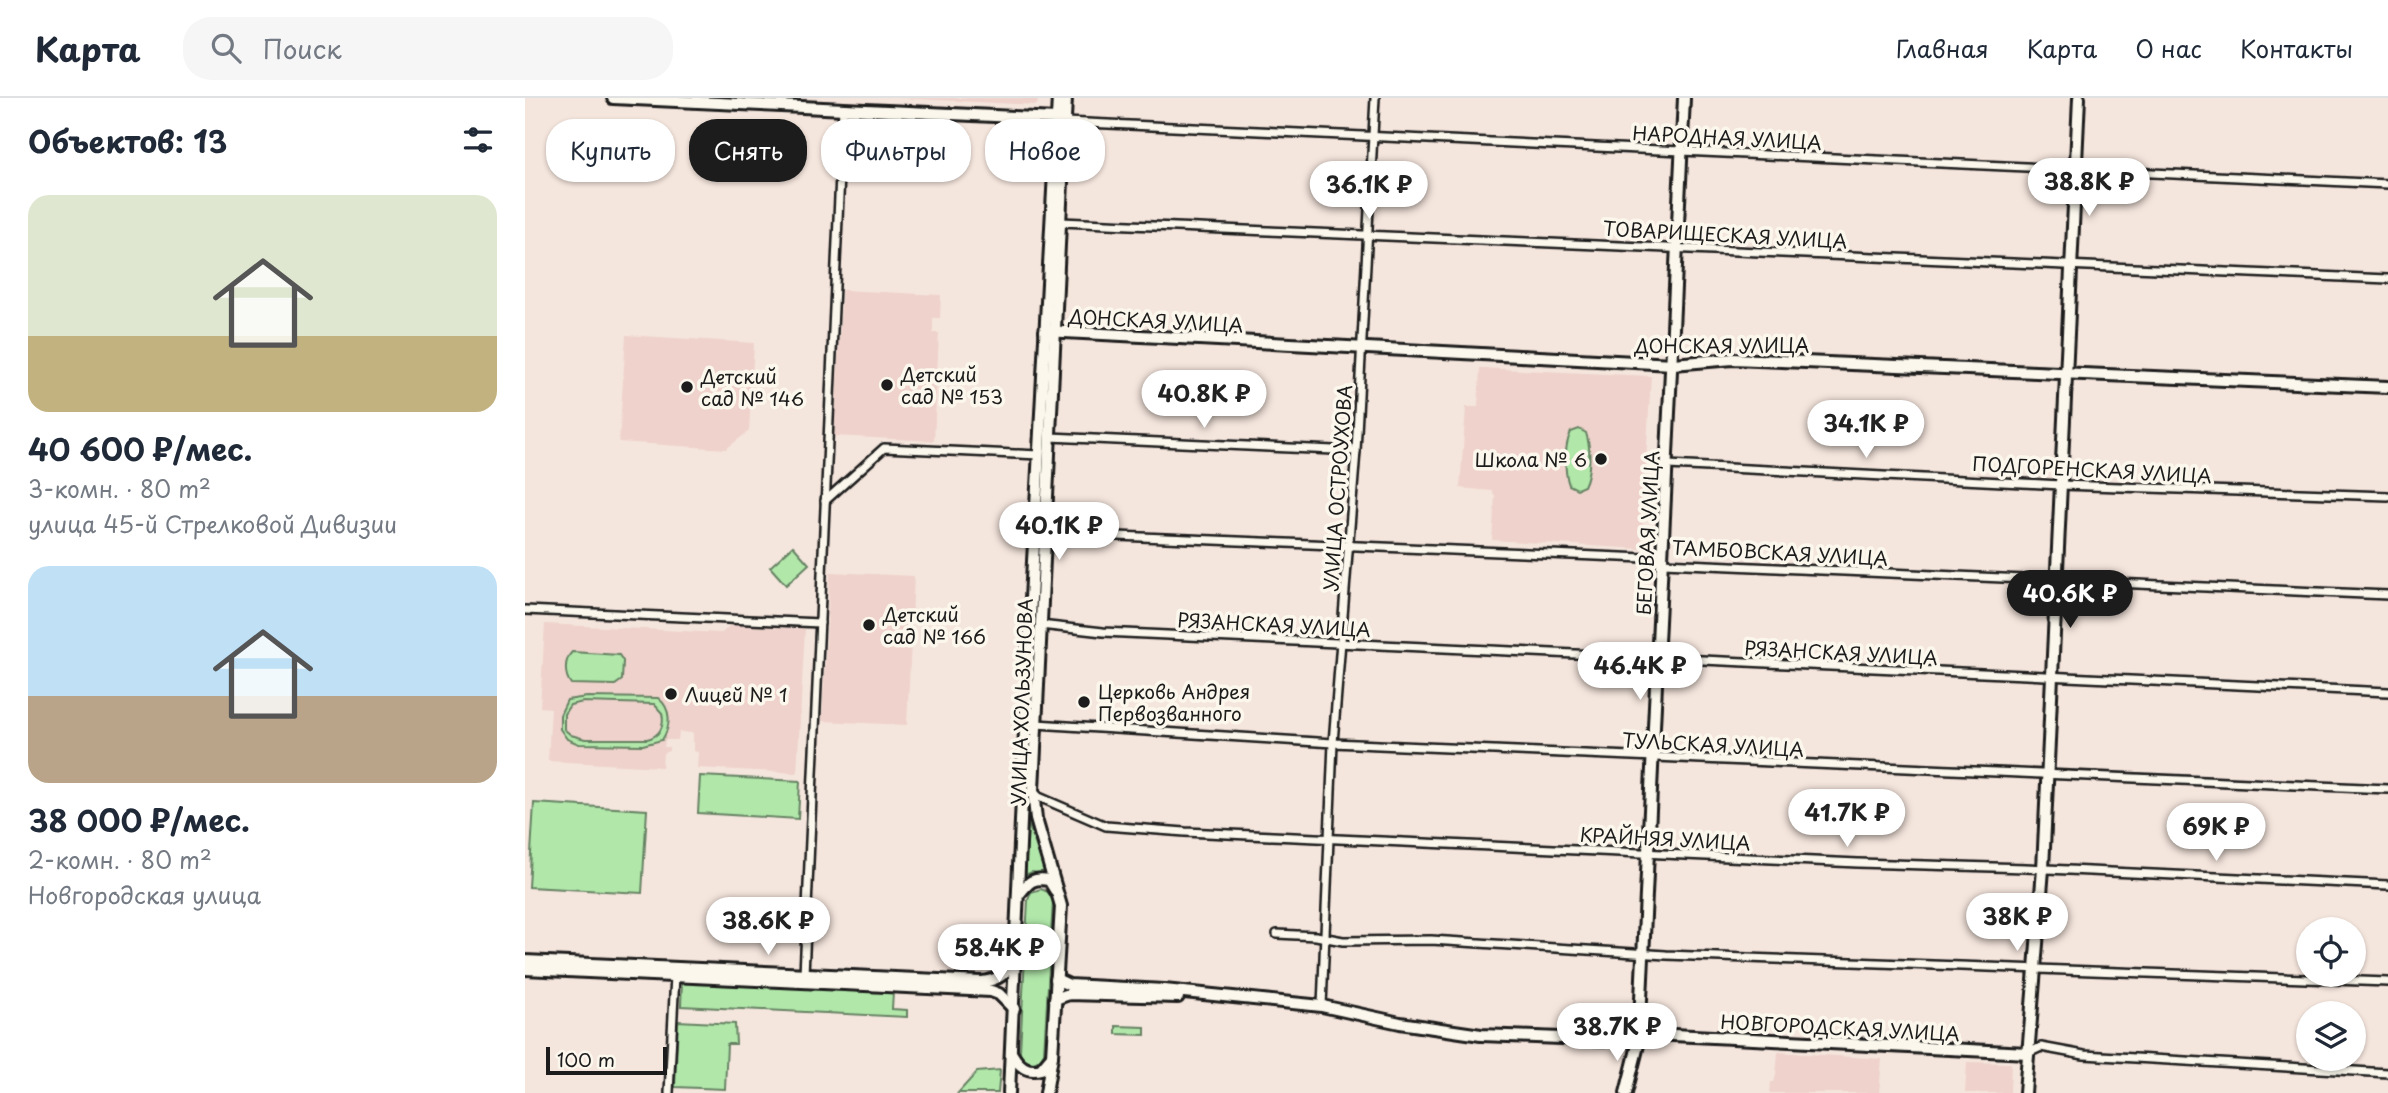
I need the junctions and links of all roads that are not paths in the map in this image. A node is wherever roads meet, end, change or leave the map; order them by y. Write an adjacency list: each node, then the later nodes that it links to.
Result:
1 (614, 98): 7 (street)
2 (1058, 98): 9 (street, УЛИЦА ХОЛЬЗУНОВА)
3 (1066, 98): 10 (street, УЛИЦА ХОЛЬЗУНОВА)
4 (1375, 98): 12 (street, УЛИЦА ОСТРОУХОВА)
5 (1684, 98): 13 (street, БЕГОВАЯ УЛИЦА)
6 (2079, 98): 14 (street)
7 (843, 108): 8 (street); 34 (street)
8 (1027, 119)
9 (1061, 119)
10 (1061, 119)
11 (1105, 123): 12 (street, НАРОДНАЯ УЛИЦА)
12 (1373, 137): 13 (street, НАРОДНАЯ УЛИЦА); 19 (street, УЛИЦА ОСТРОУХОВА)
13 (1681, 150): 14 (street, НАРОДНАЯ УЛИЦА); 20 (street, БЕГОВАЯ УЛИЦА)
14 (2075, 168): 17 (street, НАРОДНАЯ УЛИЦА); 21 (street)
15 (1058, 182): 23 (street, УЛИЦА ХОЛЬЗУНОВА)
16 (1061, 182): 18 (street, УЛИЦА ХОЛЬЗУНОВА)
17 (2388, 184)
18 (1061, 222): 19 (street, ТОВАРИЩЕСКАЯ УЛИЦА); 23 (street, УЛИЦА ХОЛЬЗУНОВА)
19 (1368, 235): 20 (street, ТОВАРИЩЕСКАЯ УЛИЦА); 24 (street, УЛИЦА ОСТРОУХОВА)
20 (1676, 247): 21 (street, ТОВАРИЩЕСКАЯ УЛИЦА); 25 (street, БЕГОВАЯ УЛИЦА)
21 (2071, 266): 22 (street, ТОВАРИЩЕСКАЯ УЛИЦА); 26 (street)
22 (2388, 279)
23 (1050, 332): 24 (street, ДОНСКАЯ УЛИЦА); 28 (street, УЛИЦА ХОЛЬЗУНОВА); 30 (street, УЛИЦА ХОЛЬЗУНОВА)
24 (1362, 349): 25 (street, ДОНСКАЯ УЛИЦА); 29 (street, УЛИЦА ОСТРОУХОВА)
25 (1673, 364): 26 (street, ДОНСКАЯ УЛИЦА); 31 (street, БЕГОВАЯ УЛИЦА)
26 (2067, 373): 27 (street, ДОНСКАЯ УЛИЦА); 32 (street)
27 (2388, 387)
28 (1050, 437): 29 (street); 35 (street, УЛИЦА ХОЛЬЗУНОВА)
29 (1356, 451): 36 (street, УЛИЦА ОСТРОУХОВА)
30 (1039, 455): 34 (street); 58 (street, УЛИЦА ХОЛЬЗУНОВА)
31 (1668, 465): 32 (street, ПОДГОРЕНСКАЯ УЛИЦА); 37 (street, БЕГОВАЯ УЛИЦА)
32 (2061, 485): 33 (street, ПОДГОРЕНСКАЯ УЛИЦА); 38 (street)
33 (2388, 496)
34 (825, 501): 41 (street)
35 (1045, 533): 36 (street, ТАМБОВСКАЯ УЛИЦА); 42 (street, УЛИЦА ХОЛЬЗУНОВА)
36 (1350, 545): 37 (street, ТАМБОВСКАЯ УЛИЦА); 43 (street, УЛИЦА ОСТРОУХОВА)
37 (1663, 563): 38 (street, ТАМБОВСКАЯ УЛИЦА); 44 (street, БЕГОВАЯ УЛИЦА)
38 (2057, 582): 39 (street, ТАМБОВСКАЯ УЛИЦА); 45 (street)
39 (2388, 596)
40 (525, 610): 41 (street)
41 (820, 622): 67 (street)
42 (1040, 625): 43 (street, РЯЗАНСКАЯ УЛИЦА); 47 (street, УЛИЦА ХОЛЬЗУНОВА)
43 (1341, 643): 44 (street, РЯЗАНСКАЯ УЛИЦА); 48 (street, УЛИЦА ОСТРОУХОВА)
44 (1658, 659): 45 (street, РЯЗАНСКАЯ УЛИЦА); 49 (street, БЕГОВАЯ УЛИЦА)
45 (2052, 677): 46 (street, РЯЗАНСКАЯ УЛИЦА); 50 (street)
46 (2388, 692)
47 (1036, 724): 48 (street, ТУЛЬСКАЯ УЛИЦА); 52 (street, УЛИЦА ХОЛЬЗУНОВА)
48 (1333, 743): 49 (street, ТУЛЬСКАЯ УЛИЦА); 53 (street, УЛИЦА ОСТРОУХОВА)
49 (1653, 756): 50 (street, ТУЛЬСКАЯ УЛИЦА); 54 (street, БЕГОВАЯ УЛИЦА)
50 (2048, 774): 51 (street, ТУЛЬСКАЯ УЛИЦА); 55 (street)
51 (2388, 789)
52 (1033, 790): 53 (street, КРАЙНЯЯ УЛИЦА); 57 (street, УЛИЦА ХОЛЬЗУНОВА)
53 (1329, 838): 54 (street, КРАЙНЯЯ УЛИЦА); 60 (street, УЛИЦА ОСТРОУХОВА)
54 (1649, 852): 55 (street, КРАЙНЯЯ УЛИЦА); 61 (street, БЕГОВАЯ УЛИЦА)
55 (2043, 869): 56 (street, КРАЙНЯЯ УЛИЦА); 64 (street)
56 (2388, 885)
57 (1057, 892): 58 (street); 68 (street, УЛИЦА ХОЛЬЗУНОВА)
58 (1019, 894): 63 (street, УЛИЦА ХОЛЬЗУНОВА)
59 (1277, 934): 60 (street)
60 (1325, 937): 61 (street); 72 (street, УЛИЦА ОСТРОУХОВА)
61 (1644, 953): 64 (street); 74 (street, БЕГОВАЯ УЛИЦА)
62 (525, 961): 66 (street)
63 (1016, 961): 67 (street); 73 (street, УЛИЦА ХОЛЬЗУНОВА)
64 (2036, 968): 69 (street); 75 (street)
65 (525, 970): 66 (street)
66 (675, 972): 67 (street); 73 (street); 79 (street)
67 (804, 974)
68 (1056, 979): 70 (street, НОВГОРОДСКАЯ УЛИЦА); 71 (street, УЛИЦА ХОЛЬЗУНОВА)
69 (2388, 982)
70 (1208, 995): 71 (street, НОВГОРОДСКАЯ УЛИЦА); 72 (street, НОВГОРОДСКАЯ УЛИЦА)
71 (1055, 999): 77 (street, УЛИЦА ХОЛЬЗУНОВА)
72 (1322, 1006): 74 (street, НОВГОРОДСКАЯ УЛИЦА)
73 (1014, 1009): 76 (street, УЛИЦА ХОЛЬЗУНОВА)
74 (1639, 1041): 75 (street, НОВГОРОДСКАЯ УЛИЦА); 82 (street, БЕГОВАЯ УЛИЦА)
75 (2028, 1053): 78 (street, НОВГОРОДСКАЯ УЛИЦА); 83 (street)
76 (1012, 1054): 77 (street); 80 (street, УЛИЦА ХОЛЬЗУНОВА)
77 (1052, 1056): 81 (street, УЛИЦА ХОЛЬЗУНОВА)
78 (2388, 1073)
79 (669, 1093)
80 (1009, 1093)
81 (1046, 1093)
82 (1626, 1093)
83 (2025, 1093)

